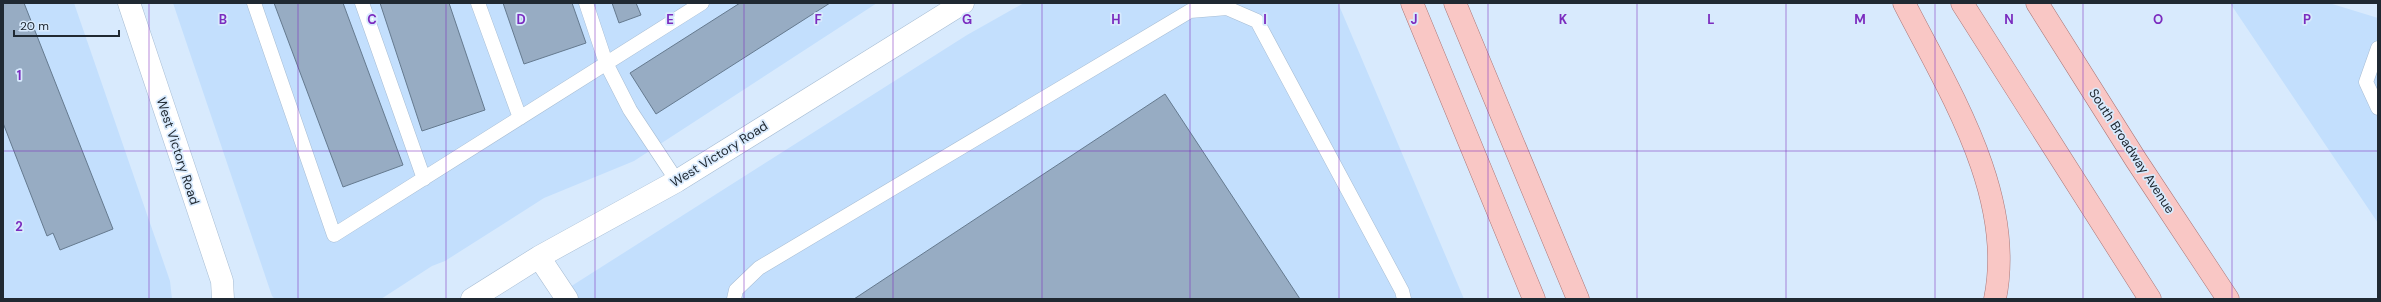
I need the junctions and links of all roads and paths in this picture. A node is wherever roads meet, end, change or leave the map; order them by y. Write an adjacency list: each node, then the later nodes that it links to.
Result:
1 (129, 3): 22 (street, West Victory Road)
2 (254, 3): 18 (lane)
3 (362, 3): 18 (lane)
4 (478, 3): 17 (lane)
5 (586, 3): 15 (lane)
6 (702, 3): 13 (lane)
7 (963, 3): 19 (street, West Victory Road)
8 (1412, 3): 27 (main road)
9 (1455, 3): 28 (main road)
10 (1904, 3): 29 (main road)
11 (1962, 3): 30 (main road)
12 (2037, 3): 21 (main road, South Broadway Avenue)
13 (682, 9): 15 (lane)
14 (2377, 55): 16 (lane)
15 (606, 63): 17 (lane); 19 (lane)
16 (2378, 108)
17 (520, 118): 18 (lane)
18 (424, 179)
19 (677, 180): 20 (street, West Victory Road)
20 (539, 257): 23 (street, West Victory Road); 24 (street)
21 (2206, 266): 31 (main road, South Broadway Avenue); 32 (main road)
22 (223, 299)
23 (472, 299)
24 (567, 299)
25 (734, 299): 26 (lane)
26 (1404, 299)
27 (1534, 299)
28 (1578, 299)
29 (1995, 299)
30 (2150, 299)
31 (2228, 299)
32 (2239, 299)

